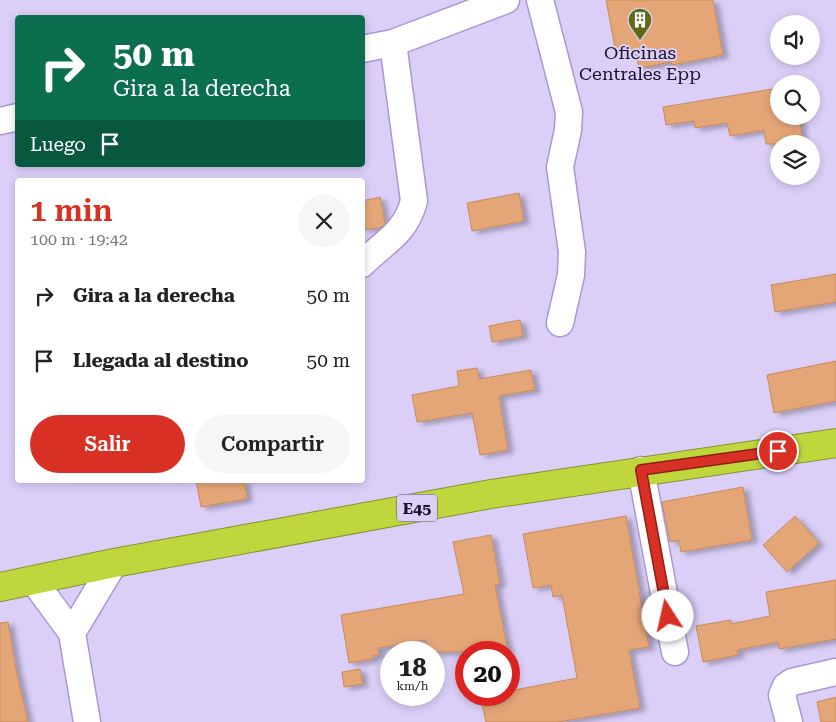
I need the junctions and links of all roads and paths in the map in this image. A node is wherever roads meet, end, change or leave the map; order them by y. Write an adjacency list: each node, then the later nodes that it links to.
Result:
1 (506, 0): 3 (lane)
2 (540, 0): 8 (lane)
3 (393, 43): 4 (lane); 7 (lane)
4 (365, 48)
5 (15, 118): 6 (lane)
6 (0, 121)
7 (365, 261)
8 (560, 323)
9 (836, 443): 10 (highway, E45)
10 (641, 470): 11 (highway, E45); 15 (lane)
11 (114, 563): 12 (highway, E45); 14 (lane)
12 (33, 580): 13 (highway, E45); 14 (lane)
13 (0, 587)
14 (72, 633): 17 (lane)
15 (675, 652)
16 (836, 672): 18 (lane)
17 (87, 722)
18 (789, 722)

